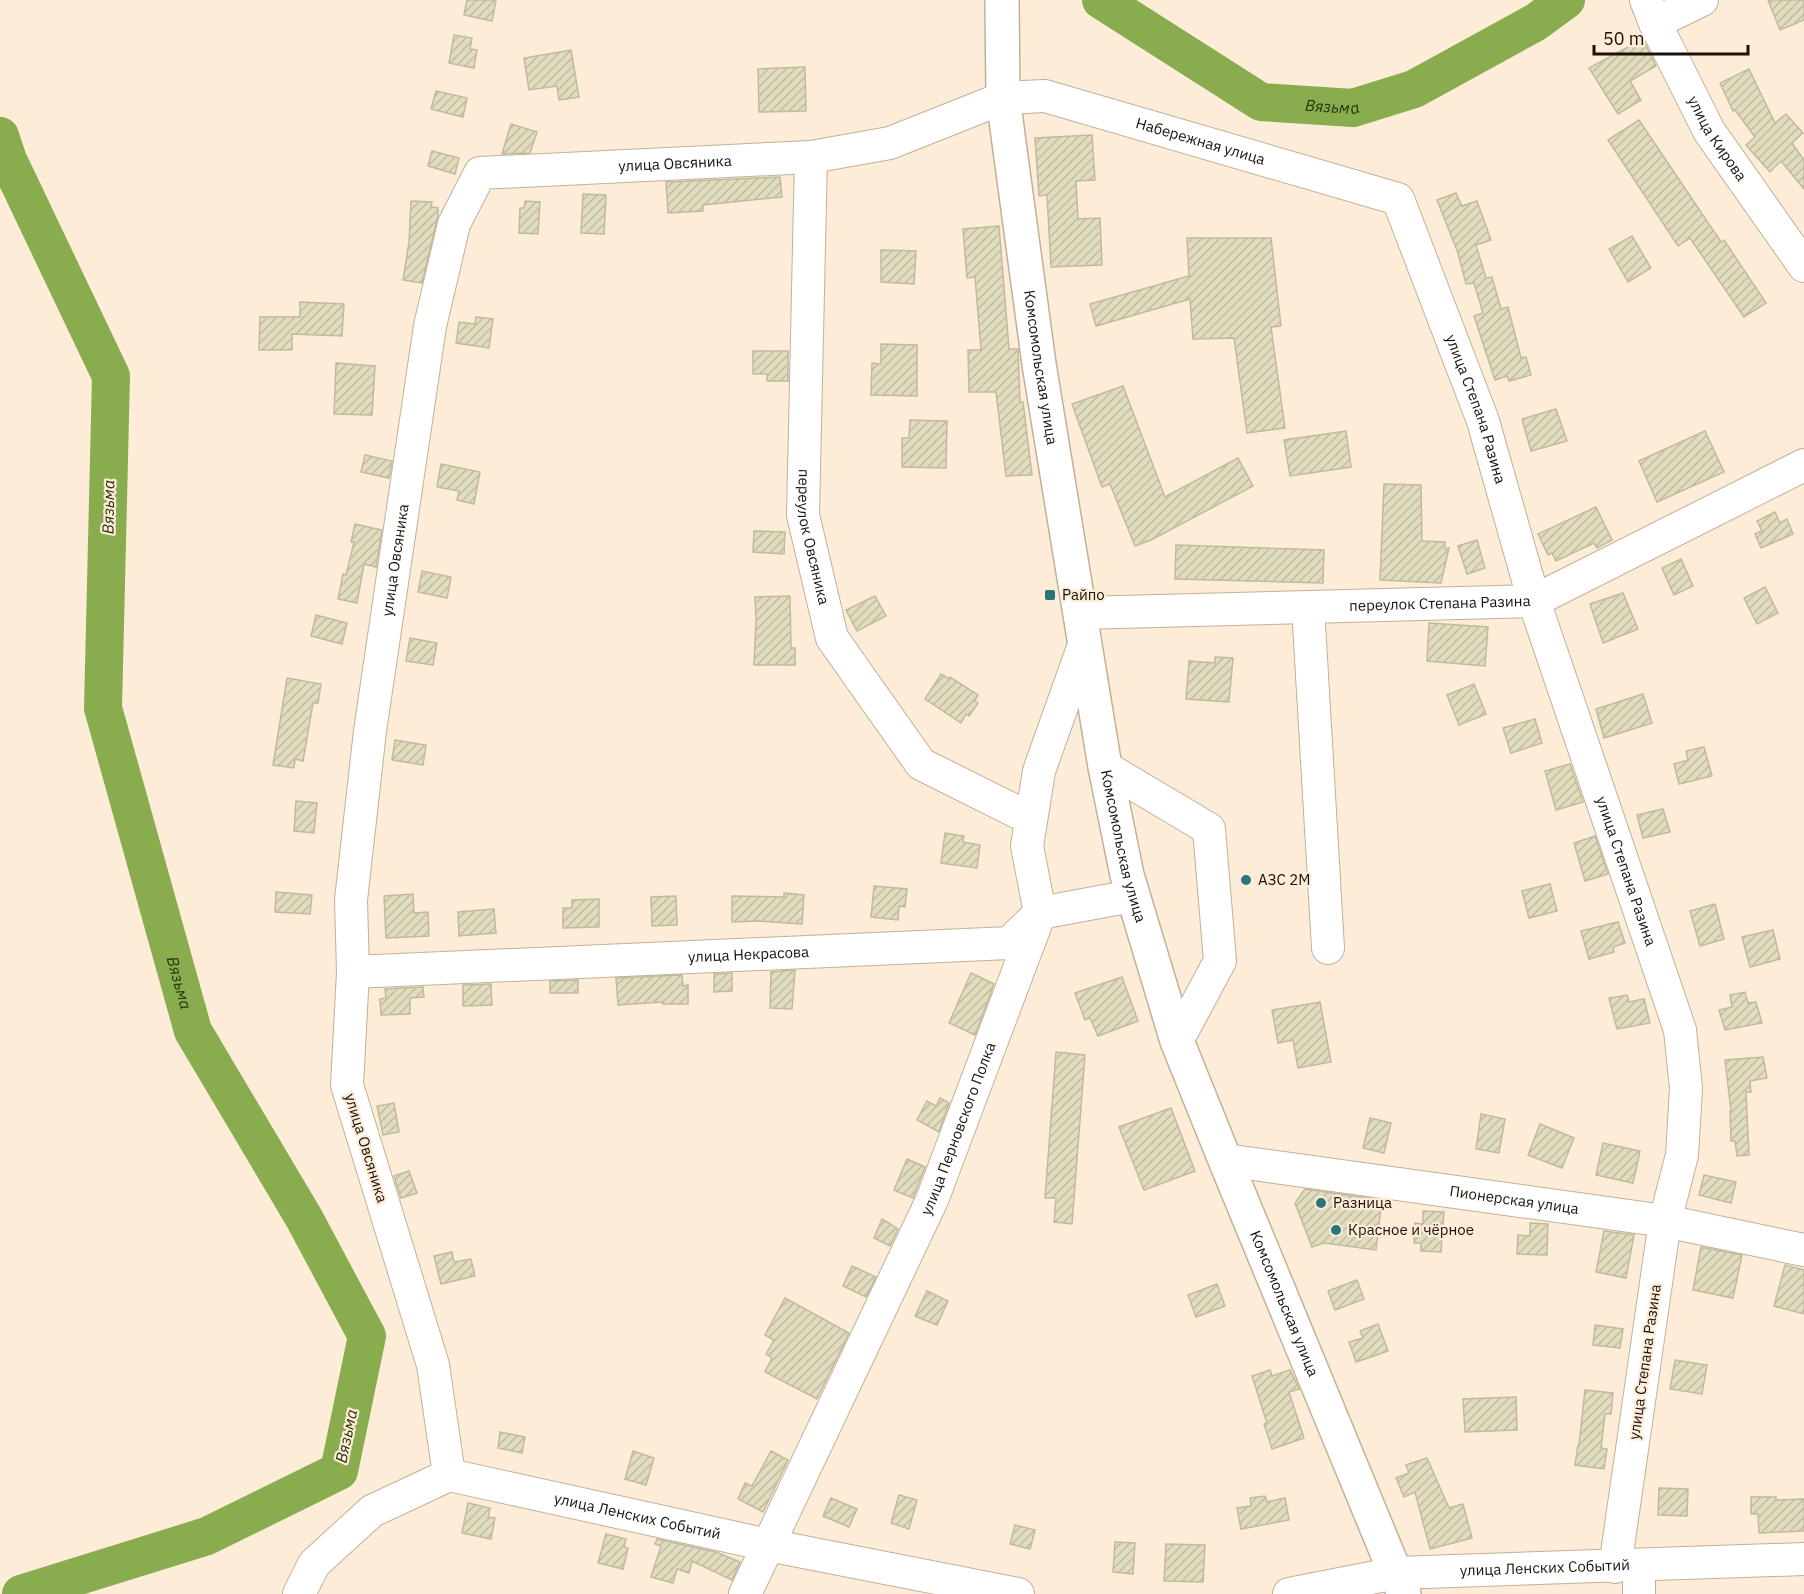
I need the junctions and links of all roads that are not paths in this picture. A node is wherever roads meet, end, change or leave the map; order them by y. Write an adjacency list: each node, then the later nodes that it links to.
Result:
1 (1002, 0): 4 (main road, Комсомольская улица)
2 (1702, 0): 3 (street)
3 (1651, 12): 7 (street, улица Кирова)
4 (1003, 98): 5 (street, улица Овсяника); 6 (street, Набережная улица); 11 (main road, Комсомольская улица)
5 (811, 157): 13 (street, переулок Овсяника); 17 (street, улица Овсяника)
6 (1398, 199): 9 (street, улица Степана Разина)
7 (1804, 266)
8 (1804, 465): 9 (street, переулок Степана Разина)
9 (1534, 601): 10 (street, переулок Степана Разина); 20 (street, улица Степана Разина)
10 (1308, 607): 11 (street, переулок Степана Разина); 16 (street)
11 (1083, 628): 12 (main road, Комсомольская улица); 13 (street)
12 (1105, 767): 14 (main road, Комсомольская улица); 18 (street)
13 (1031, 819): 15 (street)
14 (1132, 896): 15 (street); 18 (main road, Комсомольская улица)
15 (1040, 913): 17 (street, улица Некрасова); 23 (street, улица Перновского Полка)
16 (1328, 948)
17 (353, 972): 22 (street, улица Овсяника)
18 (1177, 1041): 19 (main road, Комсомольская улица)
19 (1225, 1160): 20 (street, Пионерская улица); 26 (main road, Комсомольская улица)
20 (1665, 1221): 21 (street, Пионерская улица); 25 (street, улица Степана Разина)
21 (1804, 1250)
22 (449, 1475): 23 (street, улица Ленских Событий); 27 (street)
23 (768, 1545): 28 (street, улица Перновского Полка); 29 (street, улица Ленских Событий)
24 (1804, 1559): 25 (street, улица Ленских Событий)
25 (1631, 1575): 26 (street, улица Ленских Событий)
26 (1400, 1584): 30 (street, улица Ленских Событий)
27 (299, 1594)
28 (745, 1594)
29 (1018, 1594)
30 (1288, 1594)

